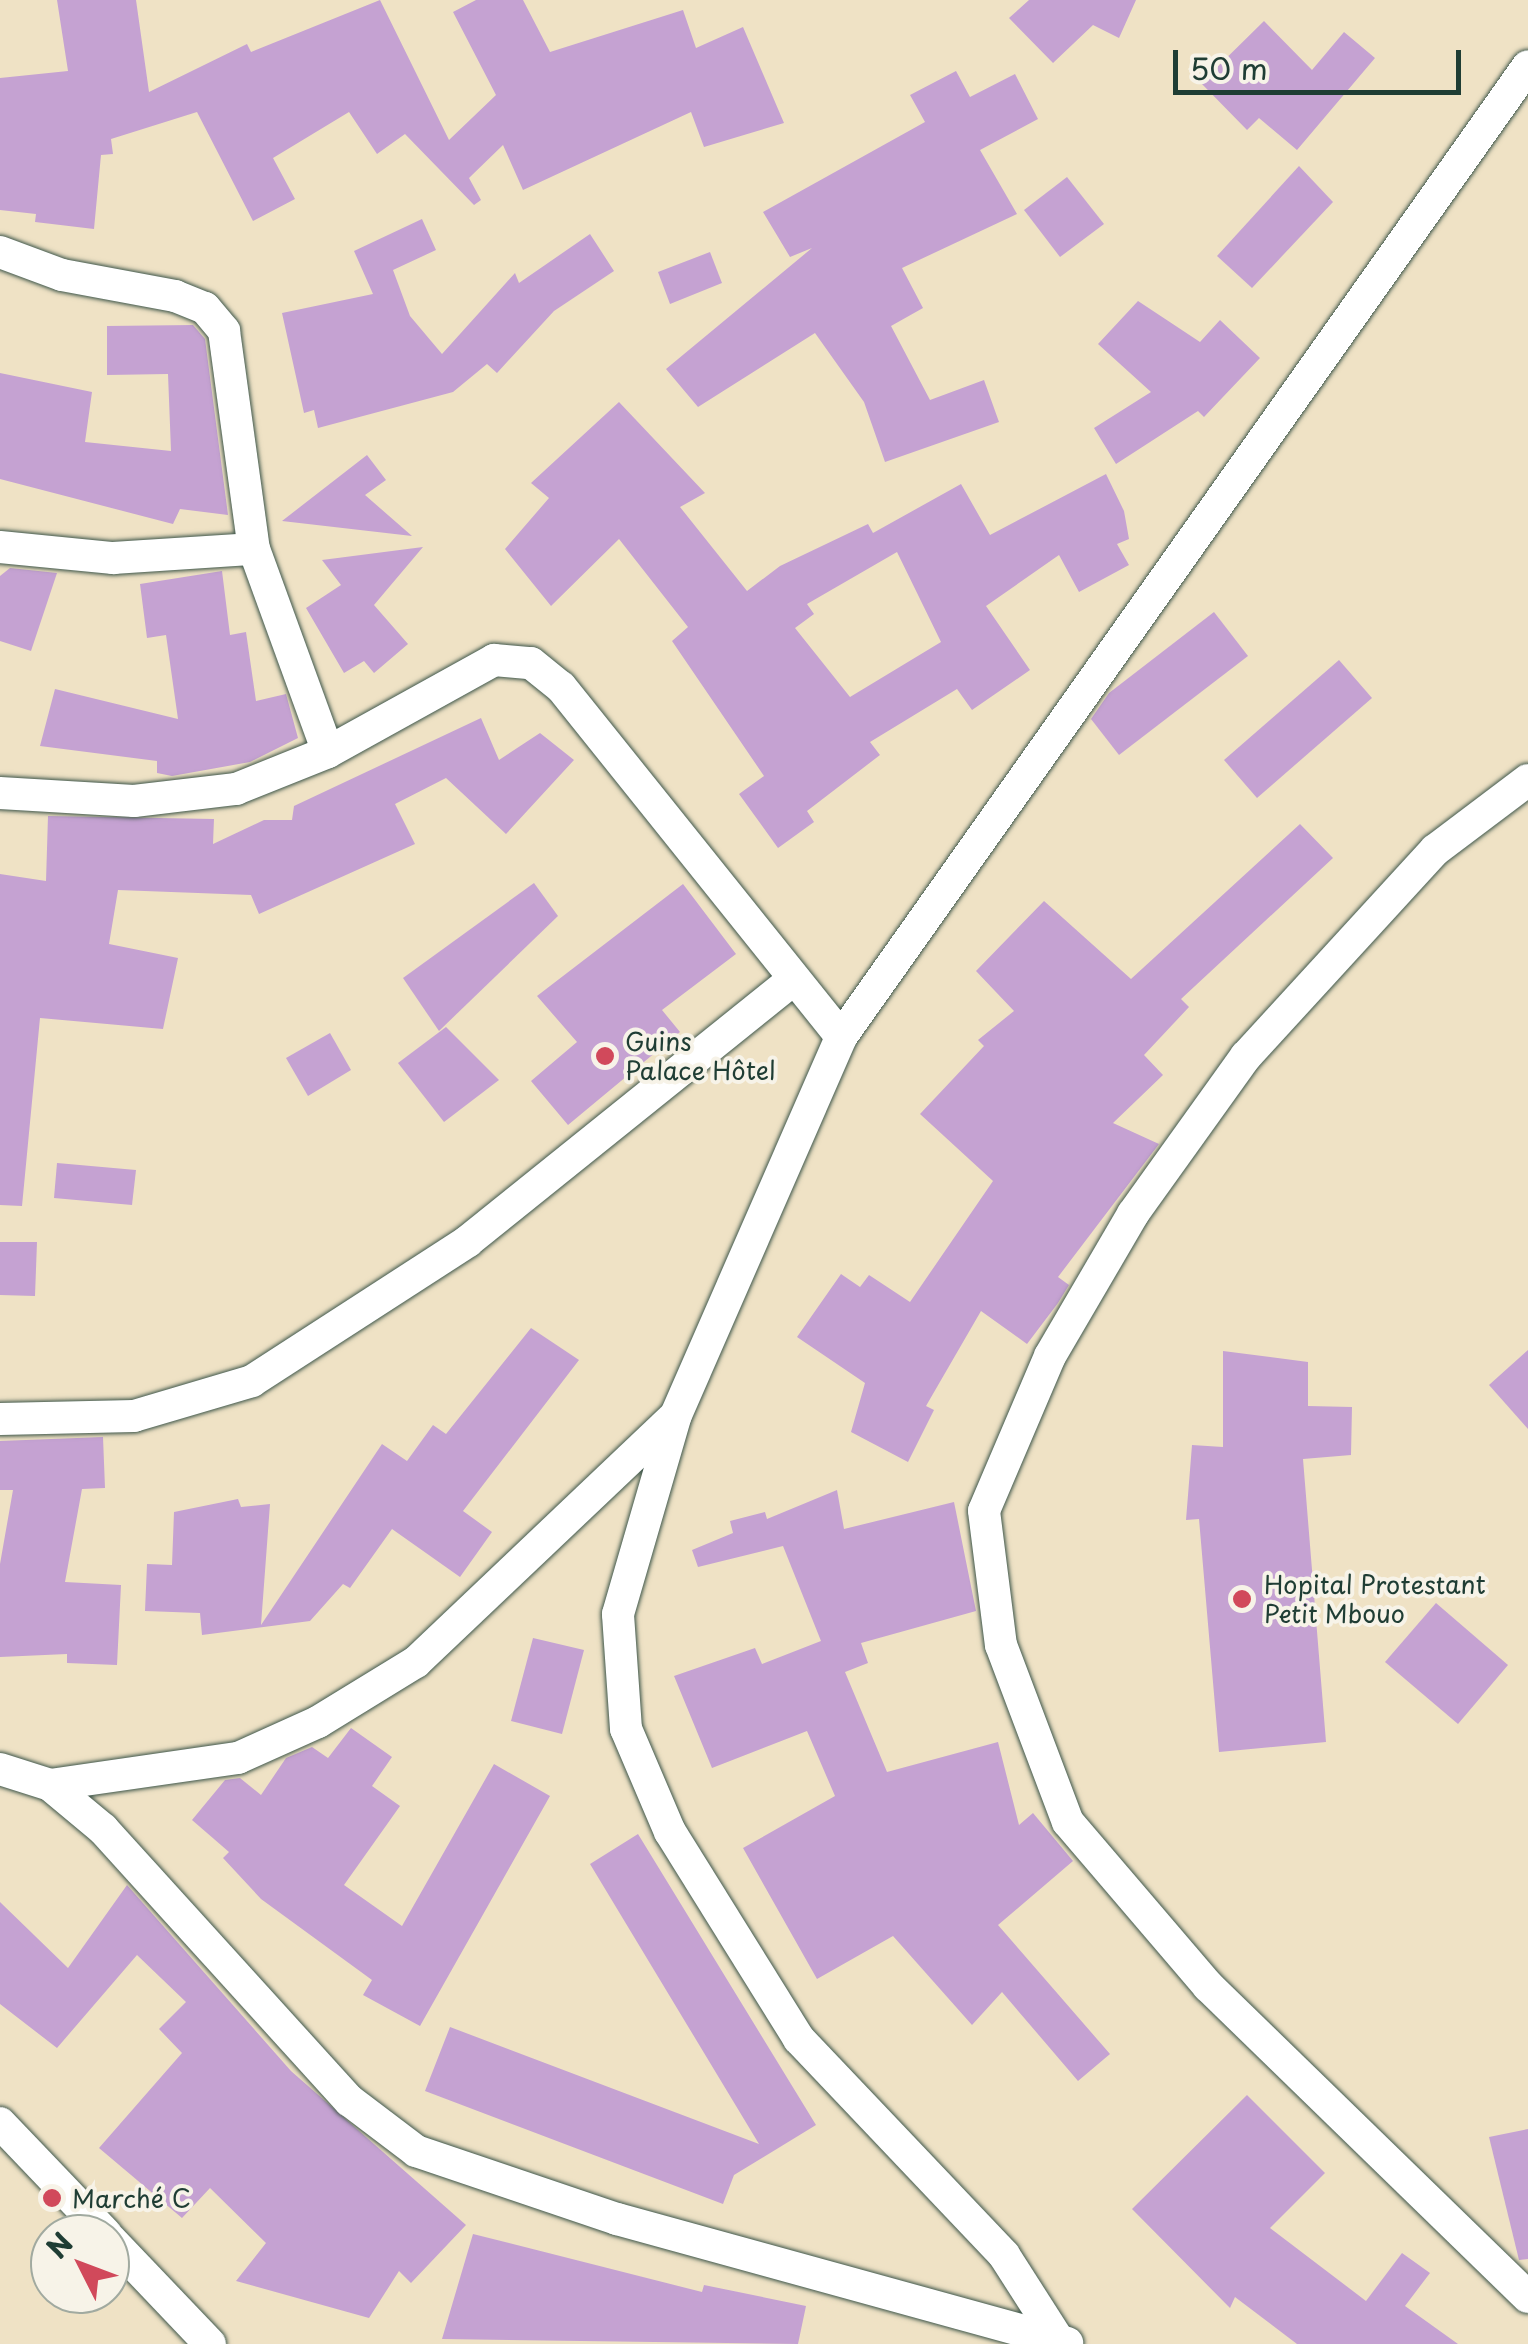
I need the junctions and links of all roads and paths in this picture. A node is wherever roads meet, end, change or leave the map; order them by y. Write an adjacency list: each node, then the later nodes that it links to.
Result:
1 (1528, 66): 9 (street)
2 (0, 252): 4 (street)
3 (0, 548): 4 (street)
4 (254, 549): 5 (street)
5 (328, 752): 7 (street); 8 (street)
6 (1528, 780): 17 (street)
7 (0, 793)
8 (791, 981): 9 (street); 11 (street)
9 (842, 1037): 10 (street)
10 (676, 1415): 13 (street); 18 (street)
11 (0, 1419)
12 (0, 1769): 13 (street)
13 (50, 1786): 18 (street)
14 (0, 2123): 15 (street)
15 (87, 2214)
16 (130, 2259): 19 (street)
17 (1528, 2297)
18 (1066, 2342)
19 (210, 2344)

